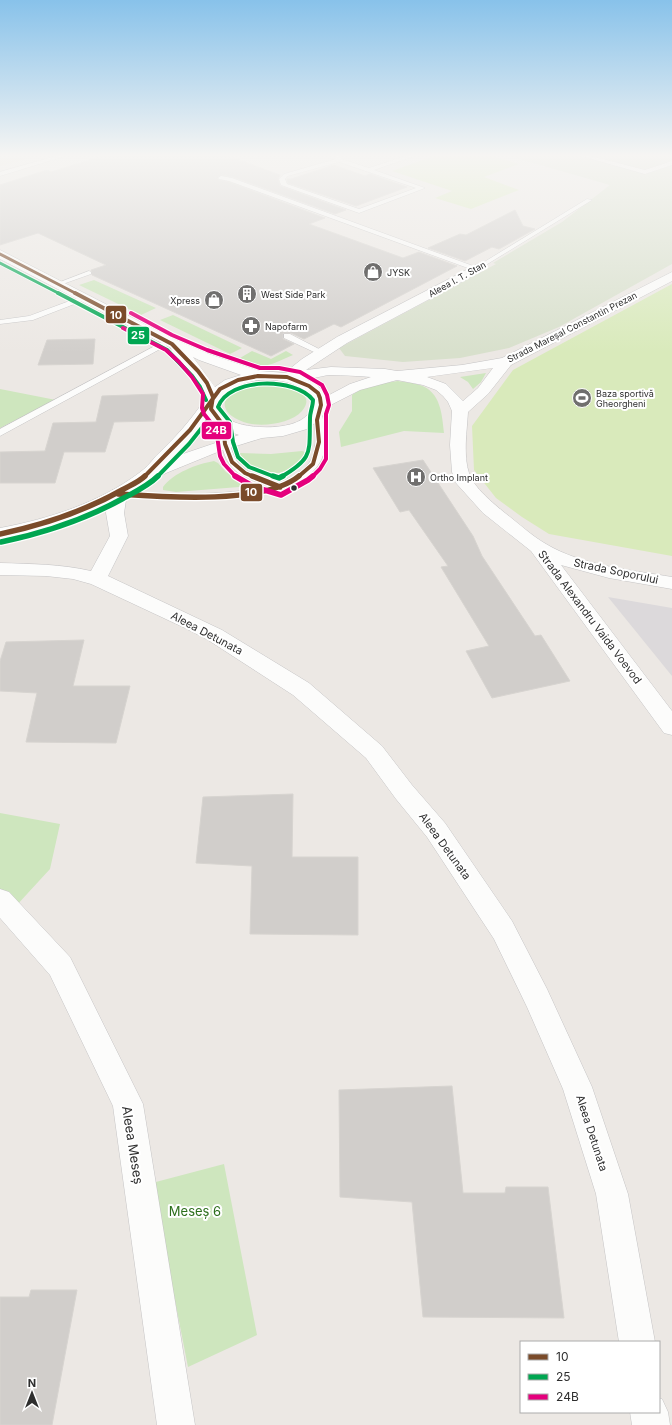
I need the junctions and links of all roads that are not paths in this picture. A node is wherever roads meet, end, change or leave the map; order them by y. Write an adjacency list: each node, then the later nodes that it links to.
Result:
1 (345, 220): 4 (lane)
2 (555, 220): 4 (lane, Aleea I. T. Stan)
3 (1, 256): 7 (street)
4 (477, 268): 11 (street, Aleea I. T. Stan)
5 (89, 273): 7 (lane)
6 (672, 276): 14 (street, Strada Mareșal Constantin Prezan)
7 (58, 284): 8 (street)
8 (86, 298): 9 (lane); 12 (street)
9 (0, 322)
10 (287, 336): 13 (lane)
11 (342, 340): 13 (street, Aleea I. T. Stan); 17 (street, Aleea I. T. Stan)
12 (170, 343): 16 (street); 18 (street); 22 (lane)
13 (316, 350): 16 (street, Aleea I. T. Stan)
14 (506, 362): 15 (street, Strada Mareșal Constantin Prezan); 20 (street)
15 (398, 375): 17 (street, Strada Mareșal Constantin Prezan); 19 (street, Strada Mareșal Constantin Prezan); 20 (street)
16 (263, 376): 17 (street); 18 (street)
17 (290, 378): 19 (street)
18 (212, 399): 21 (street); 25 (street)
19 (319, 409): 23 (street, Strada Mareșal Constantin Prezan); 26 (lane)
20 (460, 411): 29 (street, Strada Alexandru Vaida Voevod)
21 (222, 424): 23 (street); 24 (lane)
22 (0, 433)
23 (261, 433): 24 (street)
24 (224, 443): 25 (street); 26 (lane)
25 (145, 477): 27 (street)
26 (280, 487): 27 (lane)
27 (118, 494): 28 (street); 31 (street)
28 (0, 534)
29 (538, 547): 32 (street, Strada Soporului); 33 (street, Strada Alexandru Vaida Voevod)
30 (0, 569): 31 (street, Aleea Detunata)
31 (96, 579): 35 (street, Aleea Detunata)
32 (672, 583)
33 (672, 727)
34 (0, 900): 37 (street, Aleea Meseș)
35 (637, 1341)
36 (649, 1413): 38 (street)
37 (176, 1425)
38 (651, 1425)

